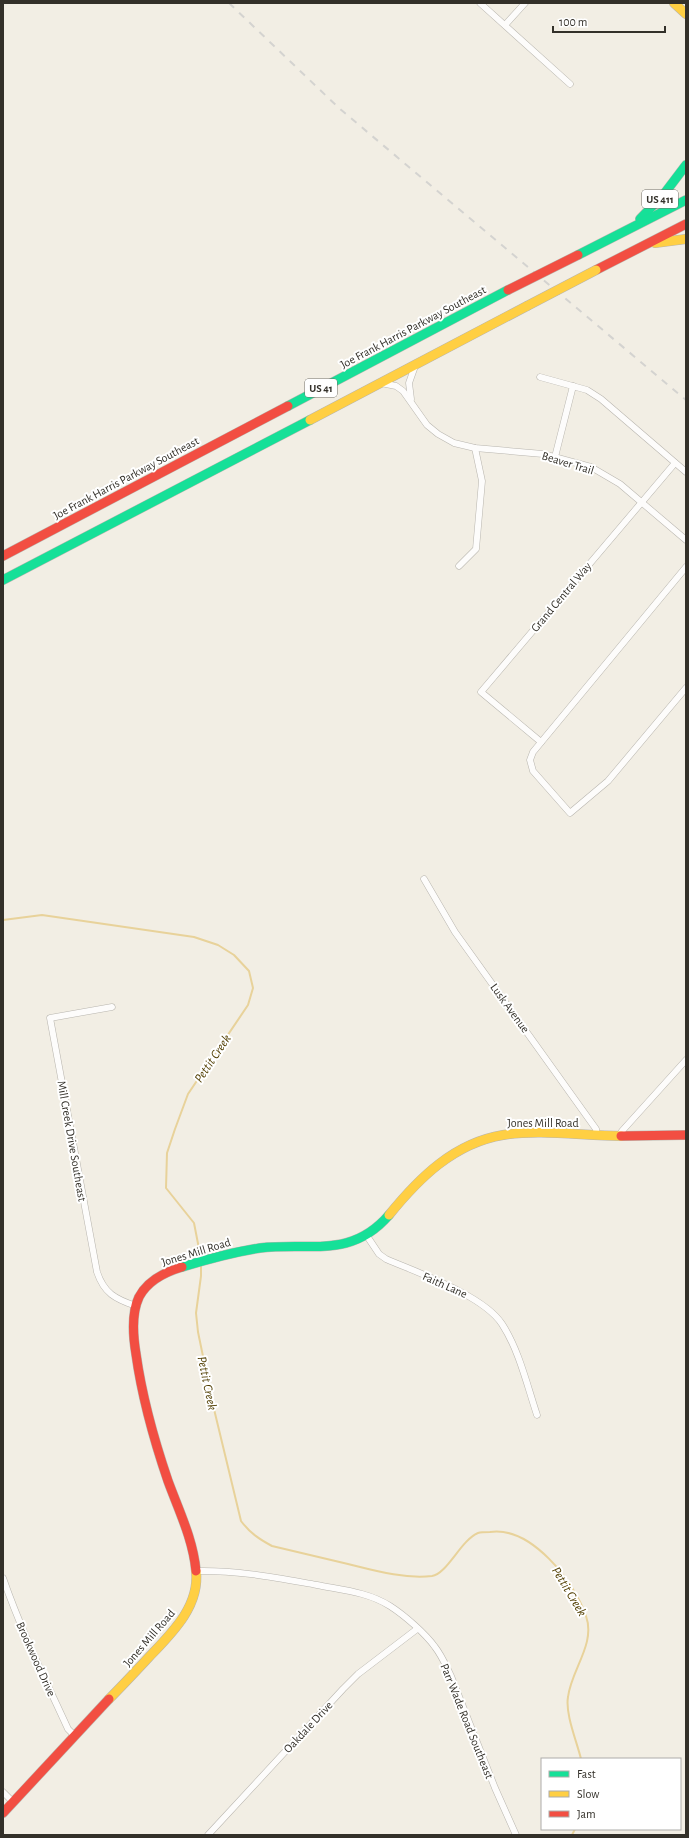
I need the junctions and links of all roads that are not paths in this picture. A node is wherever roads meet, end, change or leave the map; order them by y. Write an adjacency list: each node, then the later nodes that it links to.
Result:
1 (480, 3): 5 (street)
2 (525, 3): 5 (street)
3 (674, 3): 4 (main road)
4 (686, 14)
5 (505, 25): 6 (street)
6 (570, 84)
7 (686, 165): 10 (main road, US 411)
8 (686, 200): 10 (main road, Joe Frank Harris Parkway Southeast / US 41)
9 (686, 224): 12 (main road, US 41)
10 (630, 229): 24 (main road, Joe Frank Harris Parkway Southeast / US 41, bridge)
11 (686, 239): 12 (main road)
12 (641, 247): 13 (main road, US 41, bridge)
13 (416, 364): 15 (main road, US 41); 17 (street, Beaver Trail)
14 (540, 377): 16 (street)
15 (380, 383): 17 (street, Beaver Trail); 27 (main road, US 41)
16 (573, 386): 19 (street); 20 (street)
17 (412, 401): 18 (street, Beaver Trail)
18 (475, 448): 19 (street, Beaver Trail); 25 (street)
19 (555, 457): 22 (street, Beaver Trail)
20 (675, 463): 21 (street); 22 (street, Grand Central Way)
21 (686, 472)
22 (641, 502): 23 (street, Beaver Trail); 29 (street, Grand Central Way)
23 (686, 540)
24 (3, 556)
25 (459, 566)
26 (686, 567): 29 (street)
27 (3, 580)
28 (686, 688): 29 (street)
29 (541, 742)
30 (424, 879): 34 (street, Lusk Avenue)
31 (112, 1007): 37 (street, Mill Creek Drive Southeast)
32 (686, 1060): 35 (street)
33 (686, 1135): 35 (main road, Jones Mill Road)
34 (597, 1136): 35 (main road, Jones Mill Road); 36 (main road, Jones Mill Road)
35 (619, 1136)
36 (367, 1236): 37 (main road, Jones Mill Road); 38 (street, Faith Lane)
37 (136, 1306): 39 (main road, Jones Mill Road)
38 (537, 1415)
39 (196, 1571): 41 (street, Parr Wade Road Southeast); 42 (main road, Jones Mill Road)
40 (3, 1578): 42 (street, Brookwood Drive)
41 (417, 1629): 46 (street, Oakdale Drive); 47 (street, Parr Wade Road Southeast)
42 (75, 1736): 44 (main road, Jones Mill Road)
43 (3, 1792): 44 (street)
44 (13, 1802): 45 (main road, Jones Mill Road)
45 (3, 1813)
46 (208, 1835)
47 (516, 1835)

